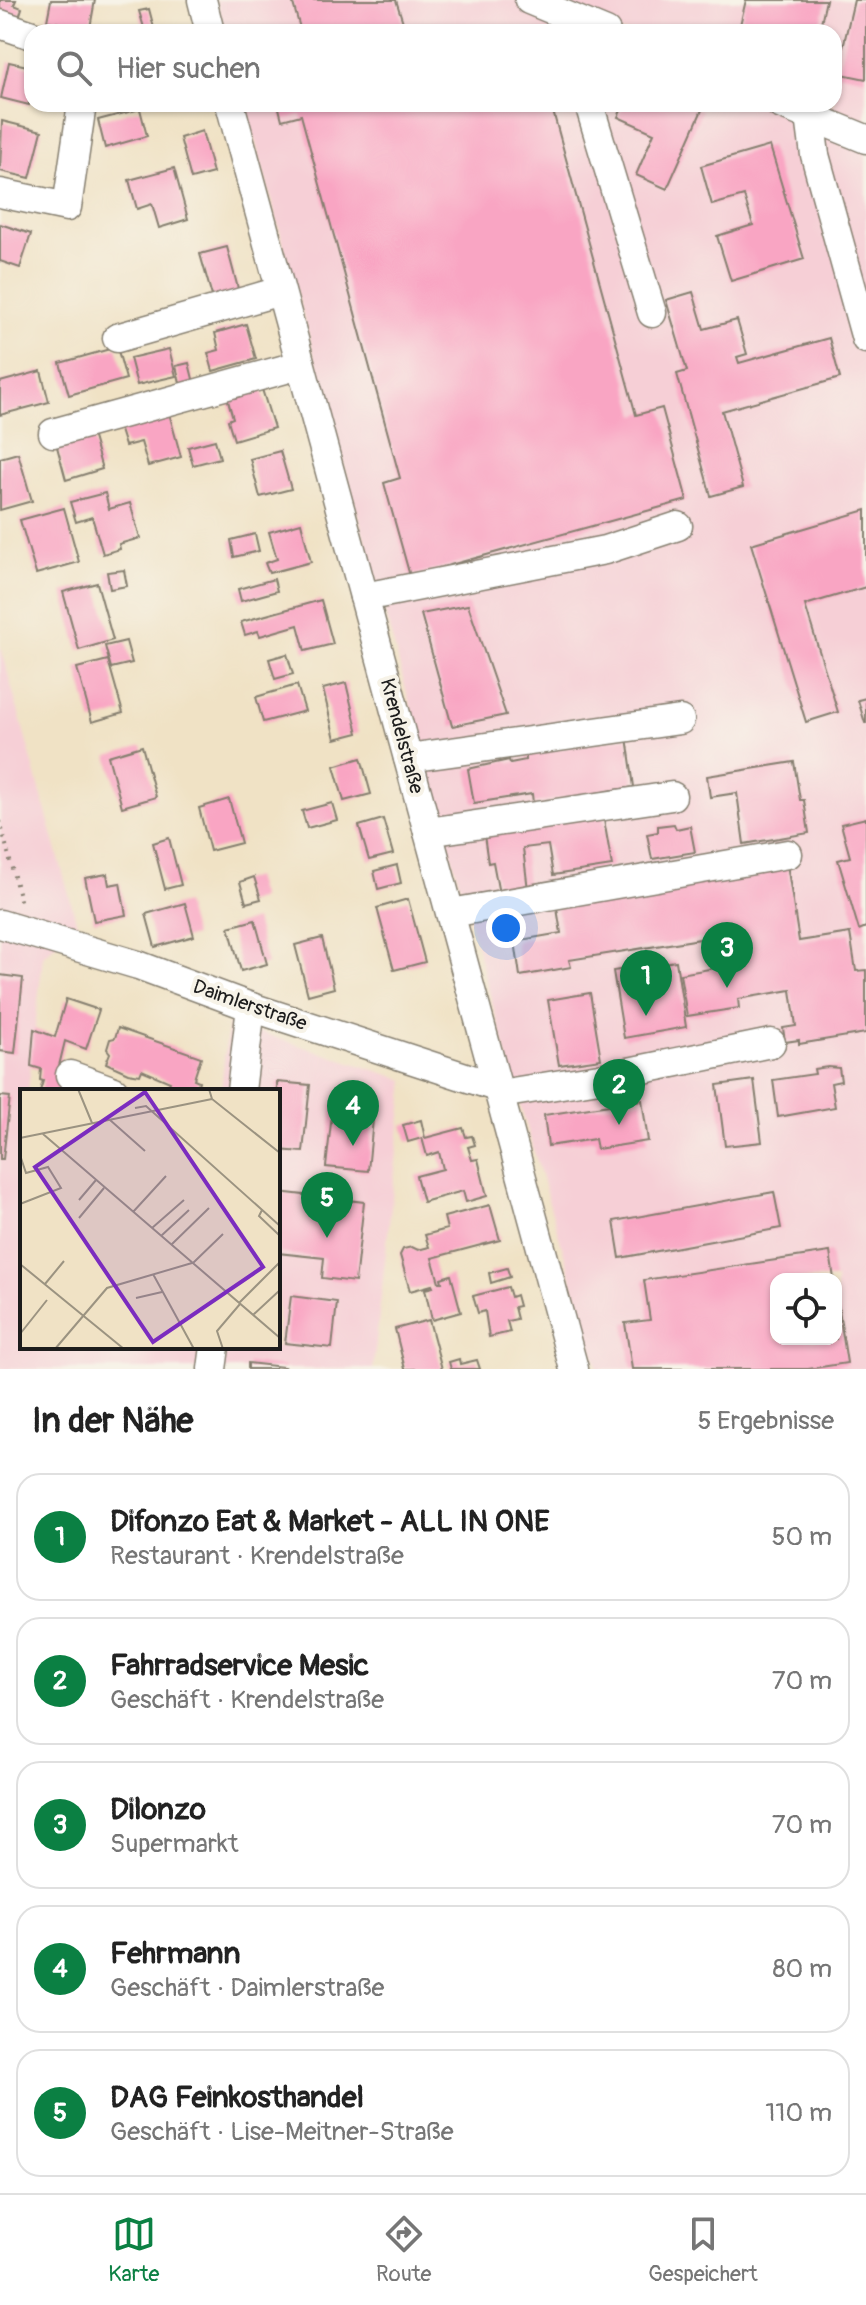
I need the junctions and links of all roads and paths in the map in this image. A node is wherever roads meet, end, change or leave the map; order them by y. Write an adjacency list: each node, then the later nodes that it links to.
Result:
1 (202, 0): 4 (street)
2 (529, 0): 5 (street)
3 (0, 24): 6 (street)
4 (208, 24)
5 (571, 24)
6 (24, 32)
7 (81, 112): 13 (street)
8 (232, 112): 14 (street, Krendelstraße)
9 (591, 112): 15 (street)
10 (812, 112): 17 (street)
11 (816, 112): 12 (street)
12 (866, 139)
13 (0, 193)
14 (280, 291): 16 (street); 18 (street, Krendelstraße)
15 (652, 313)
16 (117, 338)
17 (866, 339)
18 (300, 365): 19 (street); 21 (street, Krendelstraße)
19 (53, 433)
20 (678, 526): 21 (street)
21 (364, 597): 23 (street, Krendelstraße)
22 (680, 720): 23 (street)
23 (408, 758): 26 (street, Krendelstraße)
24 (672, 796): 26 (street)
25 (0, 821): 29 (path)
26 (428, 832): 28 (street, Krendelstraße)
27 (788, 854): 28 (street)
28 (451, 913): 35 (street, Krendelstraße)
29 (11, 915): 30 (street, Daimlerstraße)
30 (251, 1007): 34 (street); 35 (street, Daimlerstraße)
31 (771, 1043): 35 (street)
32 (70, 1075): 33 (street)
33 (108, 1089)
34 (241, 1089)
35 (499, 1091): 38 (street, Krendelstraße)
36 (215, 1349): 37 (street)
37 (212, 1369)
38 (574, 1369)

